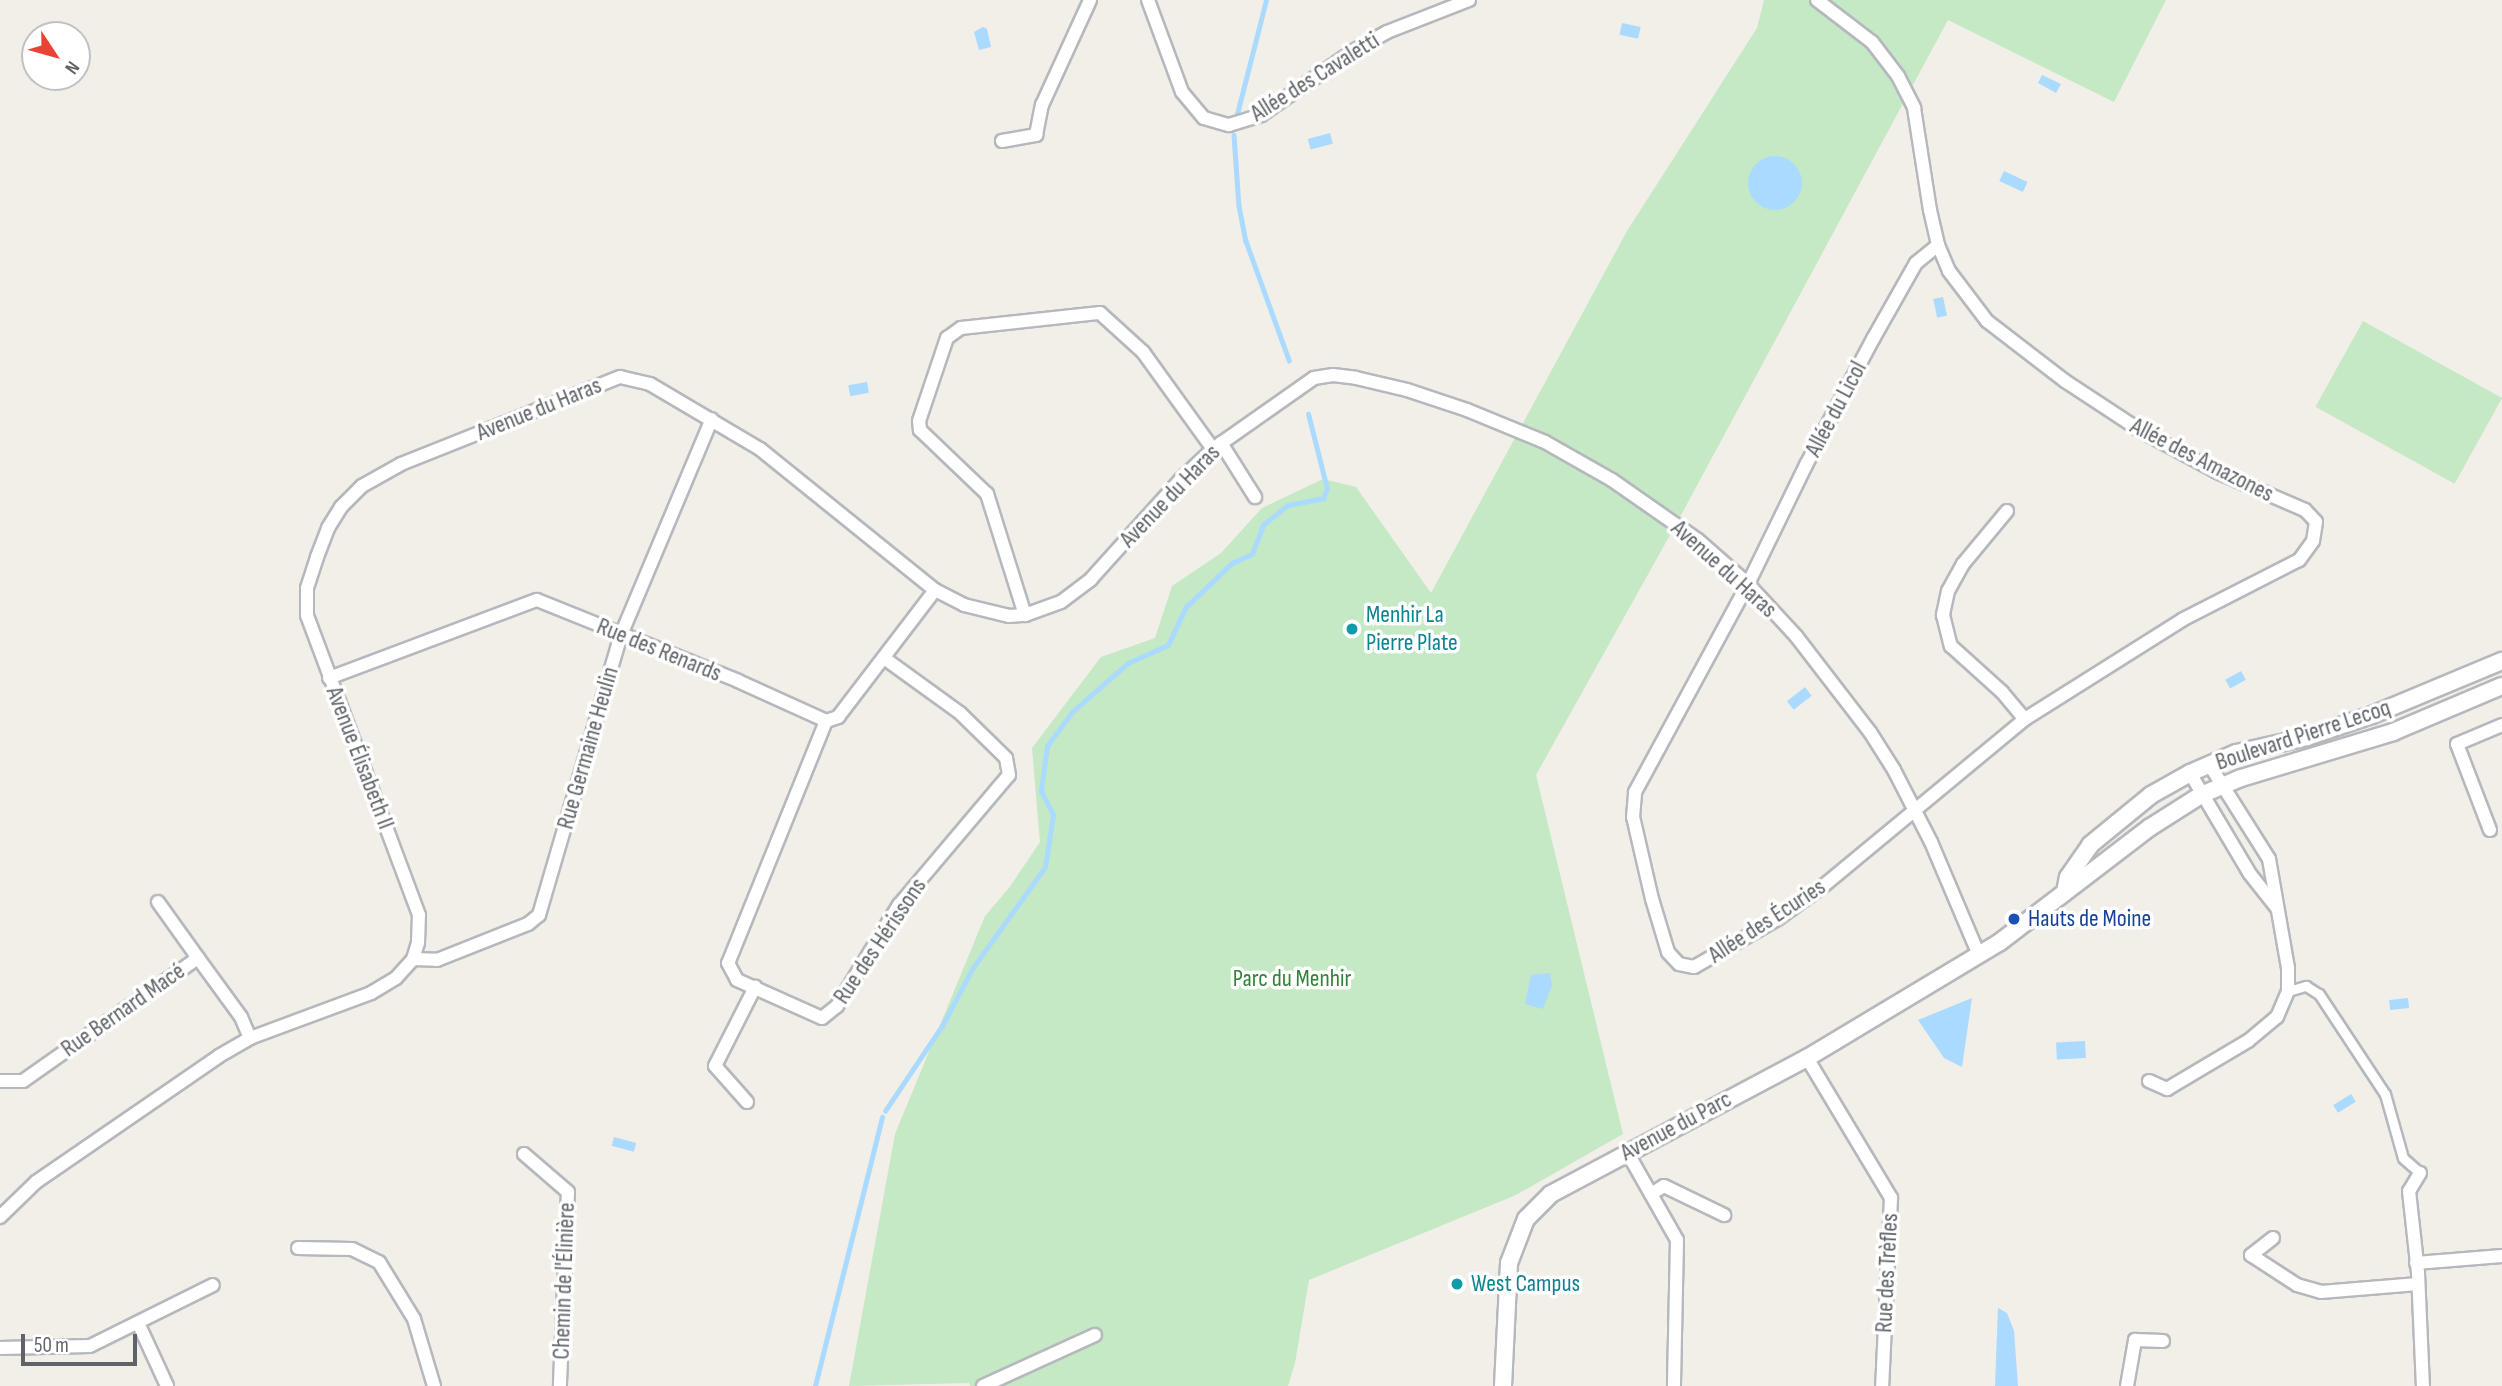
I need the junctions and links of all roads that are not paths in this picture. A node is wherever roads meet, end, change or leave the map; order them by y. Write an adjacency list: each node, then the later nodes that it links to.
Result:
1 (1090, 0): 5 (street)
2 (1148, 0): 3 (street, Allée des Cavaletti)
3 (1469, 0)
4 (1817, 0): 6 (street, Allée des Amazones)
5 (1002, 141)
6 (1938, 245): 12 (street, Allée du Licol); 20 (street, Allée des Amazones)
7 (712, 419): 11 (street, Avenue du Haras); 13 (street, Avenue du Haras); 15 (street, Rue Germaine Heulin)
8 (1217, 446): 9 (street); 12 (street, Avenue du Haras); 14 (street, Avenue du Haras); 14 (street)
9 (1255, 496)
10 (2007, 511): 20 (street)
11 (317, 557): 18 (street, Avenue Élisabeth II)
12 (1748, 584): 27 (street, Avenue du Haras); 27 (street, Allée des Écuries)
13 (935, 590): 14 (street, Avenue du Haras); 16 (street)
14 (1025, 615)
15 (621, 635): 18 (street, Rue des Renards); 21 (street, Rue des Renards); 34 (street, Rue Germaine Heulin)
16 (884, 658): 21 (street); 35 (street, Rue des Hérissons)
17 (2502, 661): 23 (street, Boulevard Pierre Lecoq)
18 (329, 678): 34 (street, Avenue Élisabeth II)
19 (2502, 686): 25 (street, Boulevard Pierre Lecoq)
20 (2025, 719): 27 (street, Allée des Amazones)
21 (826, 721): 35 (street, Rue des Hérissons)
22 (2502, 725): 28 (street)
23 (2209, 764): 24 (street, Boulevard Pierre Lecoq); 25 (street)
24 (2190, 773): 26 (street); 29 (street, Boulevard Pierre Lecoq)
25 (2222, 785): 26 (street, Boulevard Pierre Lecoq); 31 (street)
26 (2201, 795): 29 (street, Boulevard Pierre Lecoq); 31 (street)
27 (1914, 811): 32 (street, Avenue du Haras)
28 (2490, 830)
29 (2065, 892): 32 (street, Boulevard Pierre Lecoq)
30 (158, 902): 33 (street)
31 (2278, 910): 36 (street)
32 (1979, 955): 38 (street, Avenue du Parc)
33 (198, 958): 37 (street, Rue Bernard Macé); 39 (street, Rue Bernard Macé)
34 (413, 959): 37 (street)
35 (755, 987): 41 (street)
36 (2288, 991): 40 (street); 44 (street)
37 (250, 1038): 47 (street)
38 (1807, 1058): 42 (street, Avenue du Parc); 64 (street, Rue des Trèfles)
39 (0, 1081)
40 (2149, 1082)
41 (747, 1102)
42 (1627, 1152): 45 (street); 62 (street, Avenue du Parc)
43 (524, 1154): 60 (street, Chemin de l'Élinière)
44 (2420, 1173): 51 (street)
45 (1651, 1194): 46 (street); 63 (street)
46 (1724, 1215)
47 (0, 1217)
48 (2273, 1238): 52 (street)
49 (298, 1248): 59 (street)
50 (2502, 1256): 51 (street)
51 (2416, 1263): 52 (street)
52 (2418, 1284): 66 (street)
53 (213, 1285): 54 (street)
54 (139, 1325): 57 (street); 58 (street)
55 (1095, 1335): 61 (street)
56 (2163, 1341): 65 (street)
57 (0, 1348)
58 (167, 1386)
59 (434, 1386)
60 (560, 1386)
61 (983, 1386)
62 (1503, 1386)
63 (1674, 1386)
64 (1882, 1386)
65 (2127, 1386)
66 (2423, 1386)

